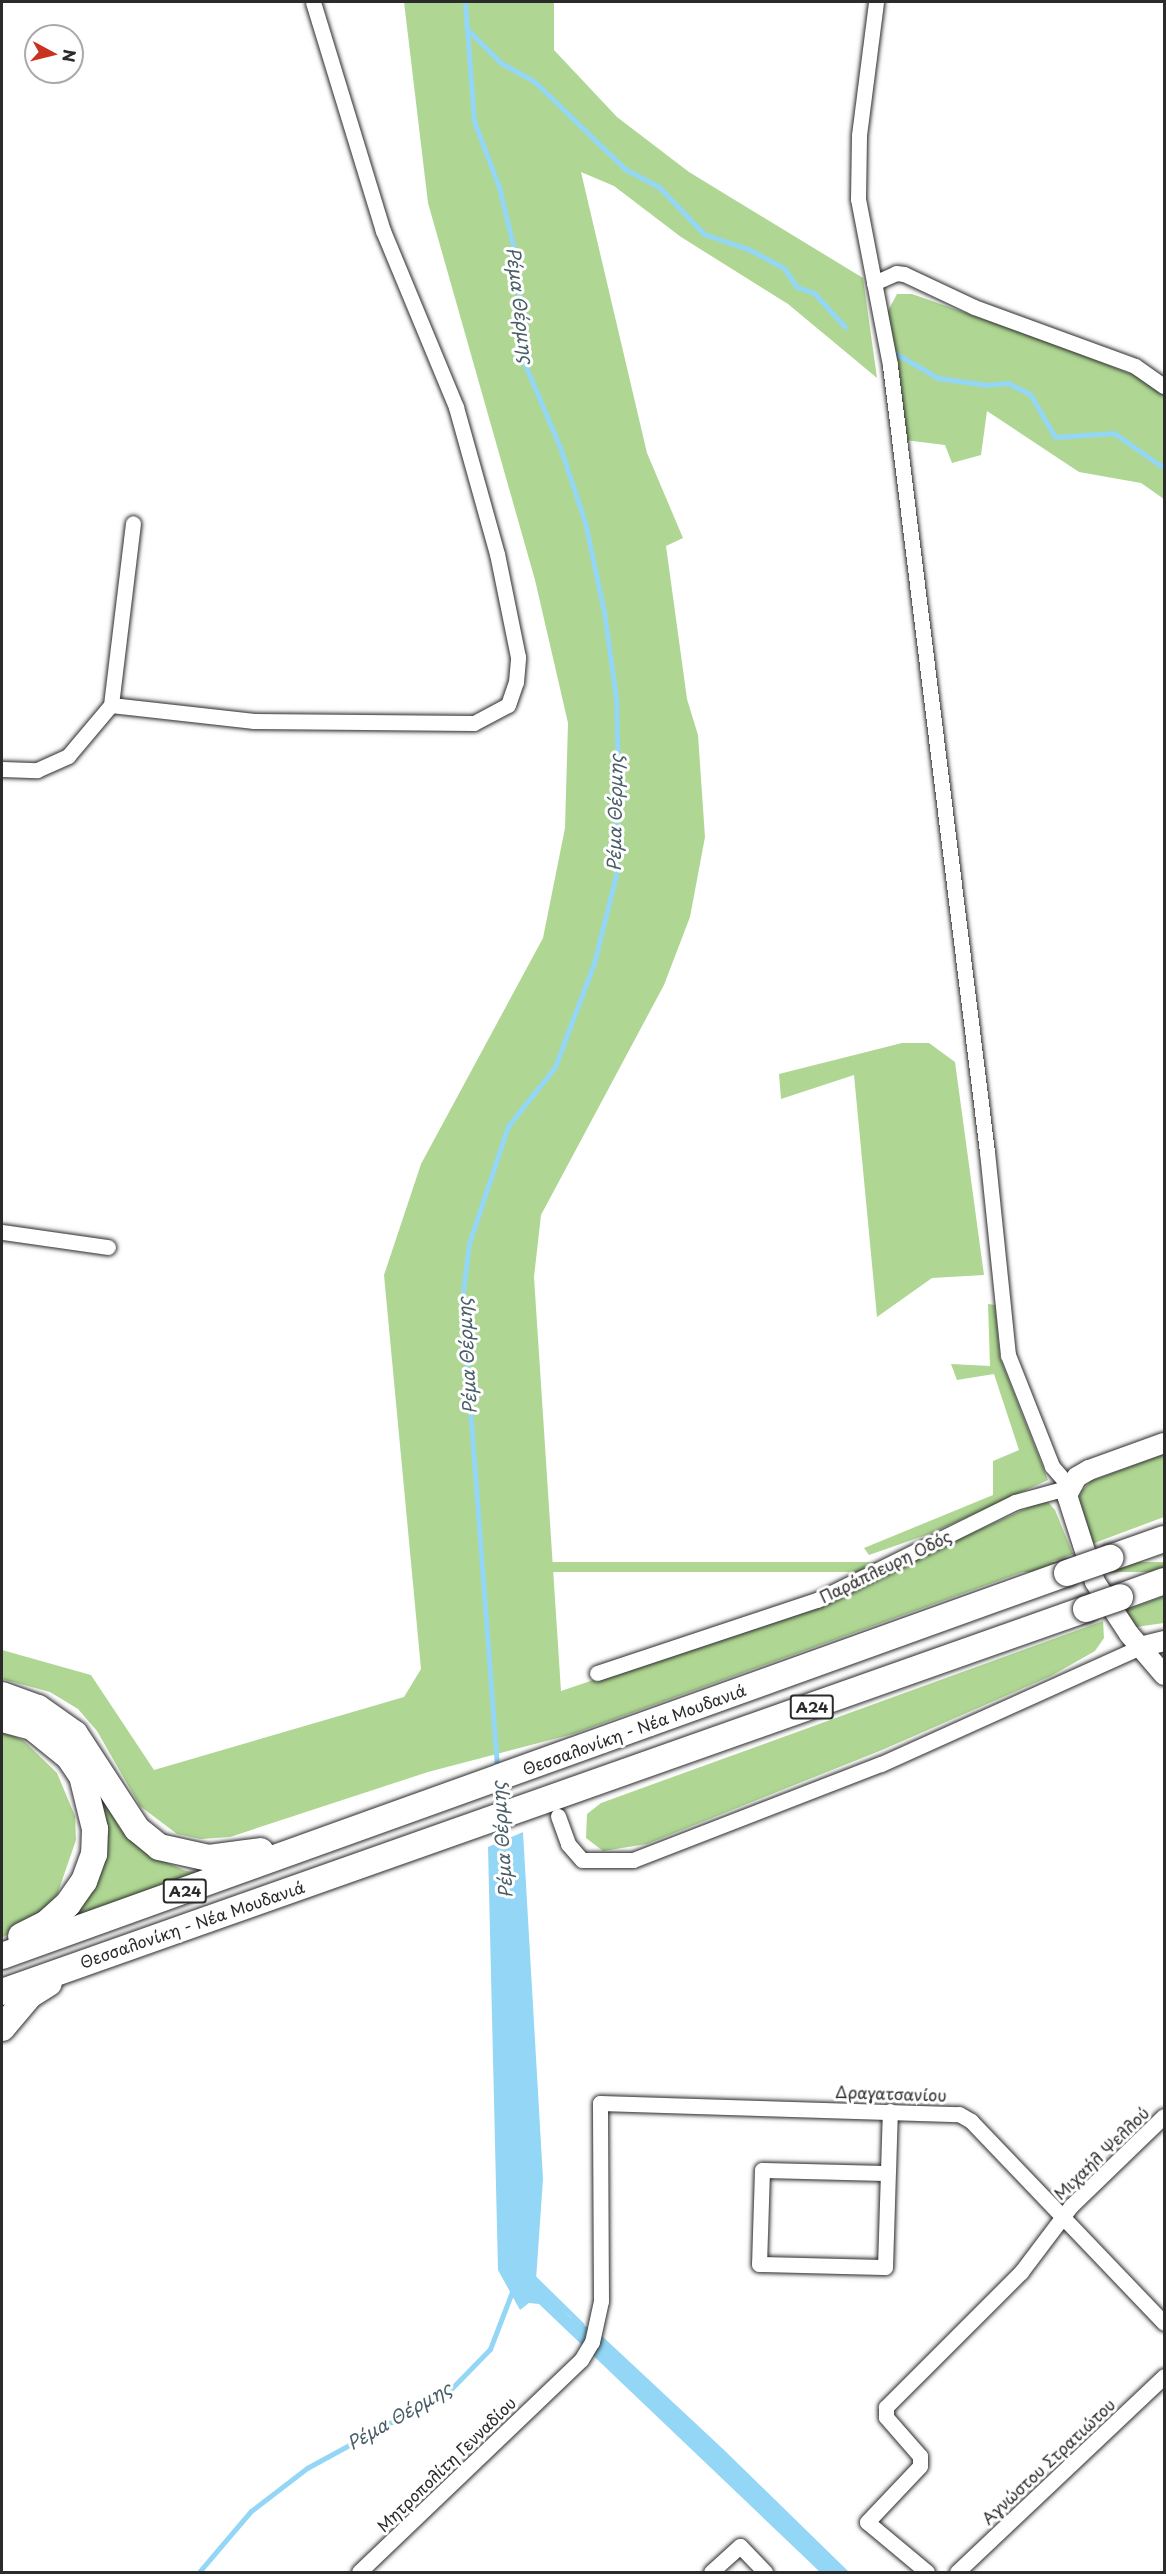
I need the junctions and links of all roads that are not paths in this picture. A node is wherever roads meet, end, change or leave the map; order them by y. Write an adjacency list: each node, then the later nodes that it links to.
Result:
1 (313, 2): 6 (street)
2 (876, 2): 3 (street)
3 (874, 283): 4 (street); 11 (street)
4 (1164, 386)
5 (133, 523): 6 (street)
6 (111, 705): 7 (street)
7 (2, 769)
8 (2, 1232): 9 (street)
9 (108, 1247)
10 (1164, 1443): 11 (street, Παράπλευρη Οδός)
11 (1070, 1487): 15 (street); 16 (street, Παράπλευρη Οδός)
12 (1164, 1539): 21 (highway, Θεσσαλονίκη - Νέα Μουδανιά / Α24, bridge)
13 (1164, 1581): 20 (highway, Θεσσαλονίκη - Νέα Μουδανιά / Α24, bridge)
14 (1164, 1641): 15 (street)
15 (1140, 1647): 17 (street); 20 (street)
16 (597, 1673)
17 (1164, 1675)
18 (2, 1695): 21 (highway)
19 (2, 1719): 22 (highway)
20 (548, 1810): 23 (highway, Θεσσαλονίκη - Νέα Μουδανιά / Α24)
21 (369, 1826): 24 (highway, Θεσσαλονίκη - Νέα Μουδανιά / Α24)
22 (2, 1946)
23 (102, 1954): 25 (highway, Θεσσαλονίκη - Νέα Μουδανιά / Α24); 26 (highway)
24 (2, 1956)
25 (2, 1992)
26 (2, 2028)
27 (890, 2111): 29 (street); 30 (street, Δραγατσανίου); 32 (street, Δραγατσανίου)
28 (1164, 2116): 30 (street, Μιχαήλ Ψελλού)
29 (887, 2174): 29 (street)
30 (1063, 2215): 31 (street, Δραγατσανίου); 37 (street, Μιχαήλ Ψελλού)
31 (1164, 2323)
32 (581, 2360): 34 (street, Μητροπολίτη Γενναδίου)
33 (1164, 2376): 38 (street, Αγνώστου Στρατιώτου)
34 (363, 2571)
35 (711, 2572): 36 (street)
36 (765, 2572)
37 (927, 2572)
38 (957, 2572)

